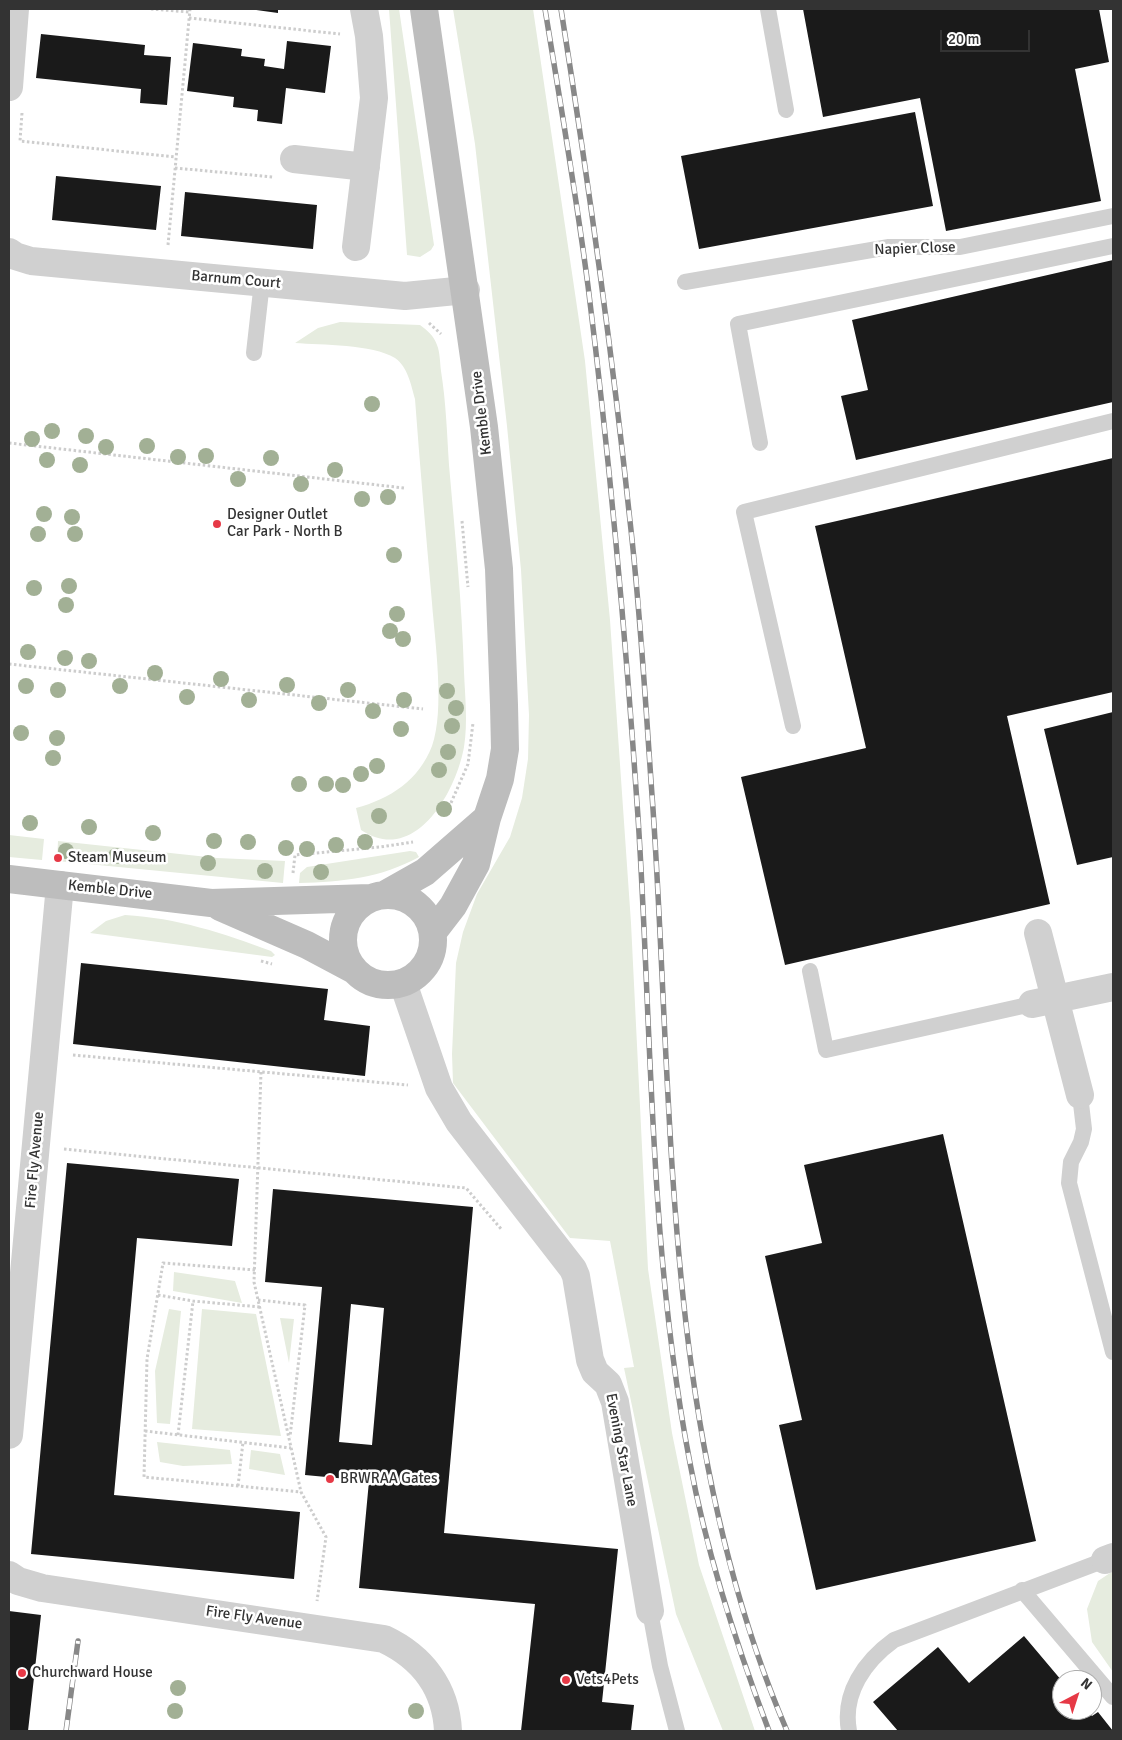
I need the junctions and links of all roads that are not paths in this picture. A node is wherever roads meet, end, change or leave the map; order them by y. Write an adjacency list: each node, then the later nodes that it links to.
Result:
1 (15, 9): 5 (street)
2 (364, 9): 8 (street)
3 (424, 9): 15 (main road, Kemble Drive)
4 (768, 9): 6 (lane)
5 (16, 97)
6 (786, 110)
7 (294, 159): 8 (street)
8 (366, 167): 11 (street)
9 (1113, 216): 14 (lane, Napier Close)
10 (1113, 246): 18 (lane)
11 (356, 247)
12 (9, 252): 13 (street, Barnum Court)
13 (262, 282): 15 (street, Barnum Court); 16 (lane)
14 (685, 282)
15 (466, 290): 20 (main road, Kemble Drive)
16 (254, 353)
17 (1113, 421): 19 (lane)
18 (760, 443)
19 (793, 726)
20 (487, 818): 23 (main road, Kemble Drive); 25 (main road, Kemble Drive)
21 (9, 879): 22 (main road, Kemble Drive)
22 (60, 885): 24 (main road, Kemble Drive); 33 (street, Fire Fly Avenue)
23 (378, 896): 24 (main road, Kemble Drive); 25 (main road); 27 (main road)
24 (211, 903): 27 (main road, Kemble Drive)
25 (433, 932): 29 (main road)
26 (1038, 933): 31 (street)
27 (354, 970): 29 (main road)
28 (810, 971): 31 (lane)
29 (403, 983): 39 (street, Evening Star Lane)
30 (1113, 988): 31 (street)
31 (1044, 1002): 32 (street)
32 (1080, 1095): 34 (lane)
33 (13, 1342): 35 (street, Fire Fly Avenue)
34 (1113, 1352)
35 (9, 1436)
36 (1109, 1558): 38 (lane)
37 (9, 1575): 41 (street, Fire Fly Avenue)
38 (1022, 1590): 40 (lane); 43 (lane)
39 (650, 1611): 42 (lane, Evening Star Lane)
40 (1113, 1697)
41 (448, 1731)
42 (677, 1731)
43 (849, 1731)

